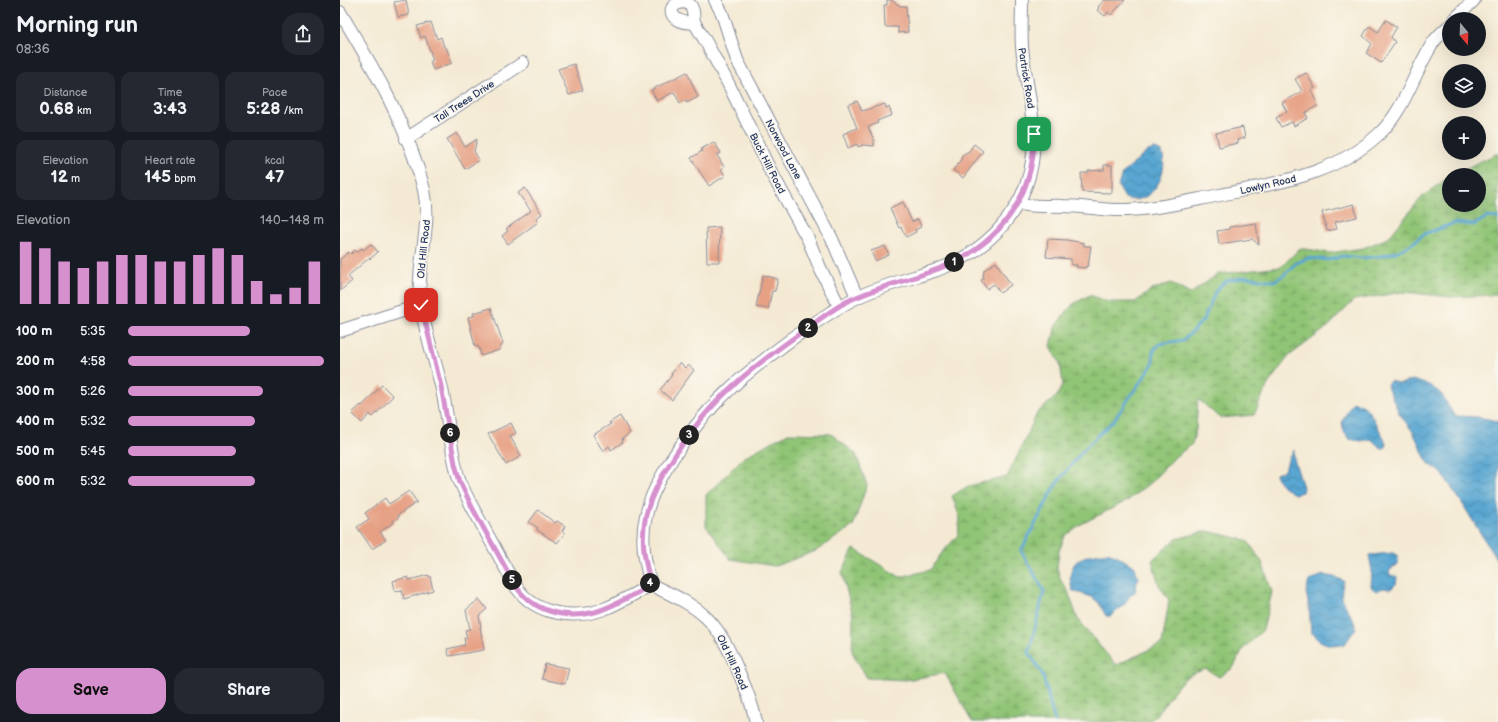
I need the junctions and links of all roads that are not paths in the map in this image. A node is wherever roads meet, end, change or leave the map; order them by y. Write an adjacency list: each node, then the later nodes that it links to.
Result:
1 (715, 0): 11 (street, Norwood Lane)
2 (1022, 0): 10 (street, Partrick Road)
3 (1474, 0): 4 (street)
4 (1462, 12)
5 (341, 16): 9 (street, Old Hill Road)
6 (694, 22): 13 (street, Buck Hill Road)
7 (1442, 33): 10 (street, Lowlyn Road)
8 (523, 63): 9 (street, Tall Trees Drive)
9 (406, 139): 12 (street, Old Hill Road)
10 (1018, 203): 11 (street, Partrick Road)
11 (857, 297): 13 (street, Partrick Road)
12 (421, 305): 14 (street); 15 (street, Old Hill Road)
13 (839, 306): 15 (street, Partrick Road)
14 (340, 331)
15 (651, 585): 16 (street, Old Hill Road)
16 (756, 722)

